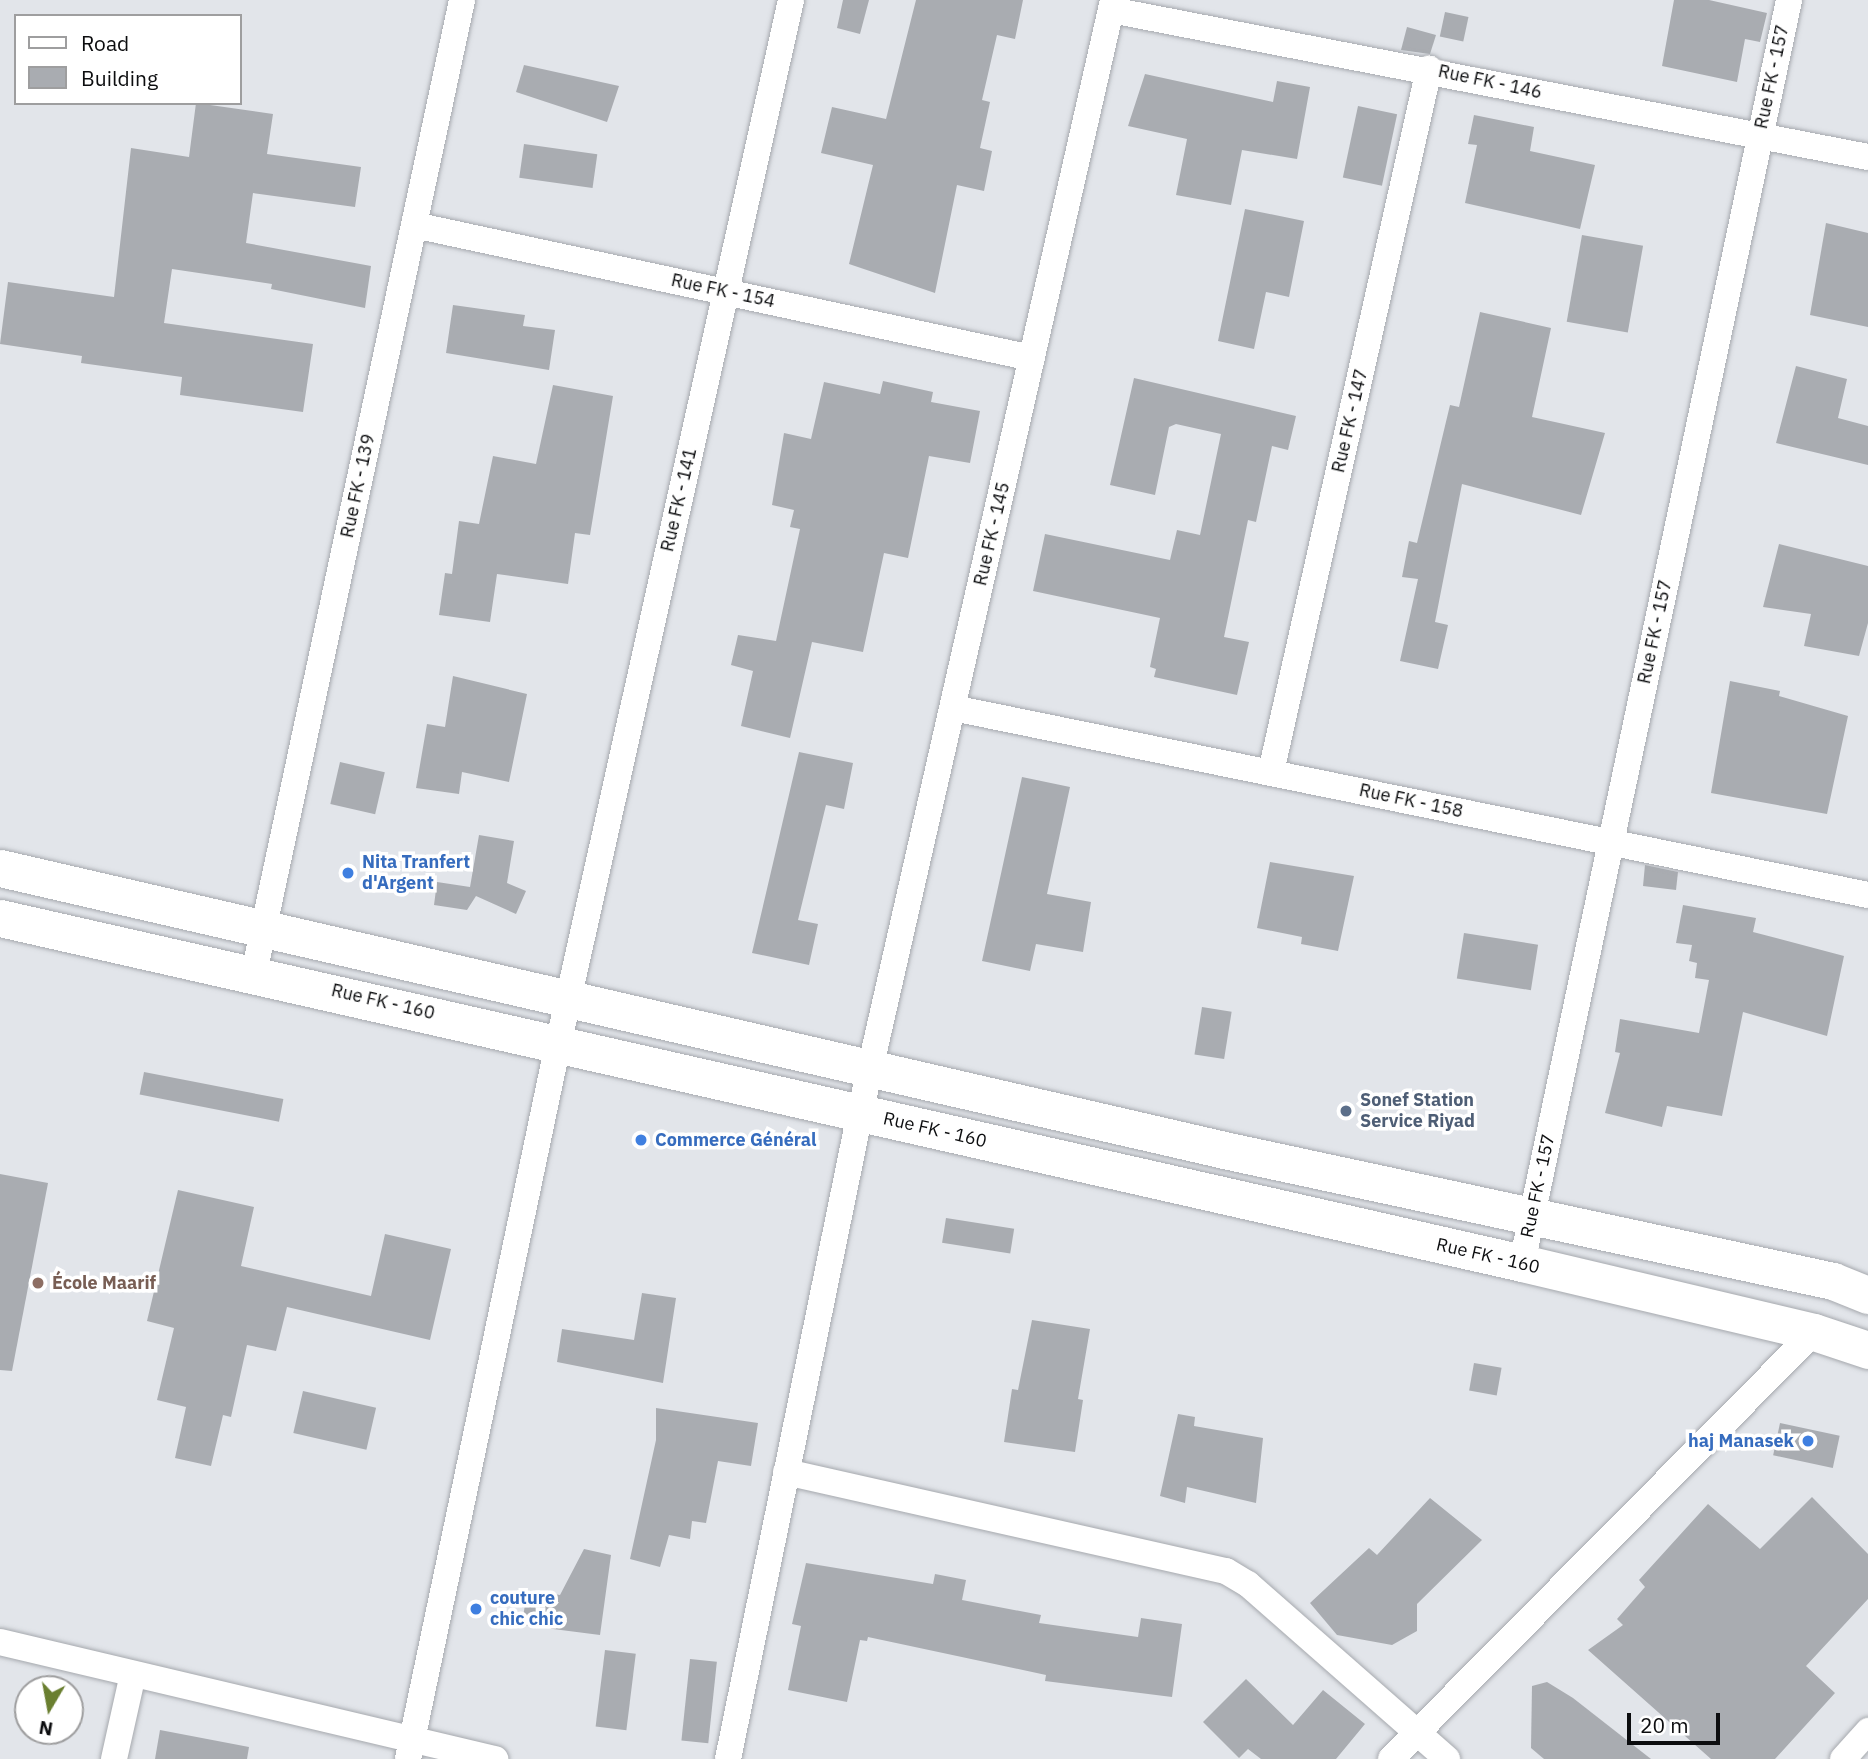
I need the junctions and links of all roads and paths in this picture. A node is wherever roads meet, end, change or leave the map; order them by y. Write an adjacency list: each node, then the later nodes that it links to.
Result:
1 (462, 0): 8 (street, Rue FK - 139)
2 (791, 0): 9 (street, Rue FK - 141)
3 (1789, 0): 6 (street, Rue FK - 157)
4 (1112, 5): 5 (street, Rue FK - 146); 10 (street, Rue FK - 145)
5 (1429, 69): 6 (street, Rue FK - 146); 12 (street, Rue FK - 147)
6 (1760, 138): 7 (street, Rue FK - 146); 13 (street, Rue FK - 157)
7 (1868, 157)
8 (414, 225): 9 (street, Rue FK - 154); 17 (street, Rue FK - 139)
9 (726, 292): 10 (street, Rue FK - 154); 19 (street, Rue FK - 141)
10 (1032, 358): 11 (street, Rue FK - 145)
11 (953, 708): 12 (street, Rue FK - 158); 21 (street, Rue FK - 145)
12 (1271, 772): 13 (street, Rue FK - 158)
13 (1611, 842): 15 (street, Rue FK - 158); 23 (street, Rue FK - 157)
14 (0, 868): 17 (main road)
15 (1867, 889)
16 (0, 918): 18 (main road, Rue FK - 160)
17 (264, 929): 18 (street, Rue FK - 139); 19 (main road)
18 (254, 973): 20 (main road, Rue FK - 160)
19 (568, 1001): 20 (street, Rue FK - 141); 21 (main road)
20 (560, 1044): 22 (main road, Rue FK - 160); 33 (street, Rue FK - 141)
21 (872, 1069): 22 (street, Rue FK - 145); 23 (main road)
22 (860, 1112): 24 (main road, Rue FK - 160); 28 (street, Rue FK - 145)
23 (1532, 1216): 24 (street, Rue FK - 157); 25 (main road)
24 (1522, 1263): 26 (main road, Rue FK - 160)
25 (1868, 1294)
26 (1814, 1332): 27 (main road, Rue FK - 160); 31 (street)
27 (1868, 1350)
28 (786, 1472): 31 (street); 36 (street, Rue FK - 145)
29 (0, 1642): 30 (street)
30 (133, 1674): 33 (street); 34 (street)
31 (1419, 1731): 37 (street); 38 (street)
32 (1867, 1735): 39 (street)
33 (410, 1750): 35 (street)
34 (114, 1759)
35 (495, 1759)
36 (728, 1759)
37 (1391, 1759)
38 (1447, 1759)
39 (1843, 1759)

